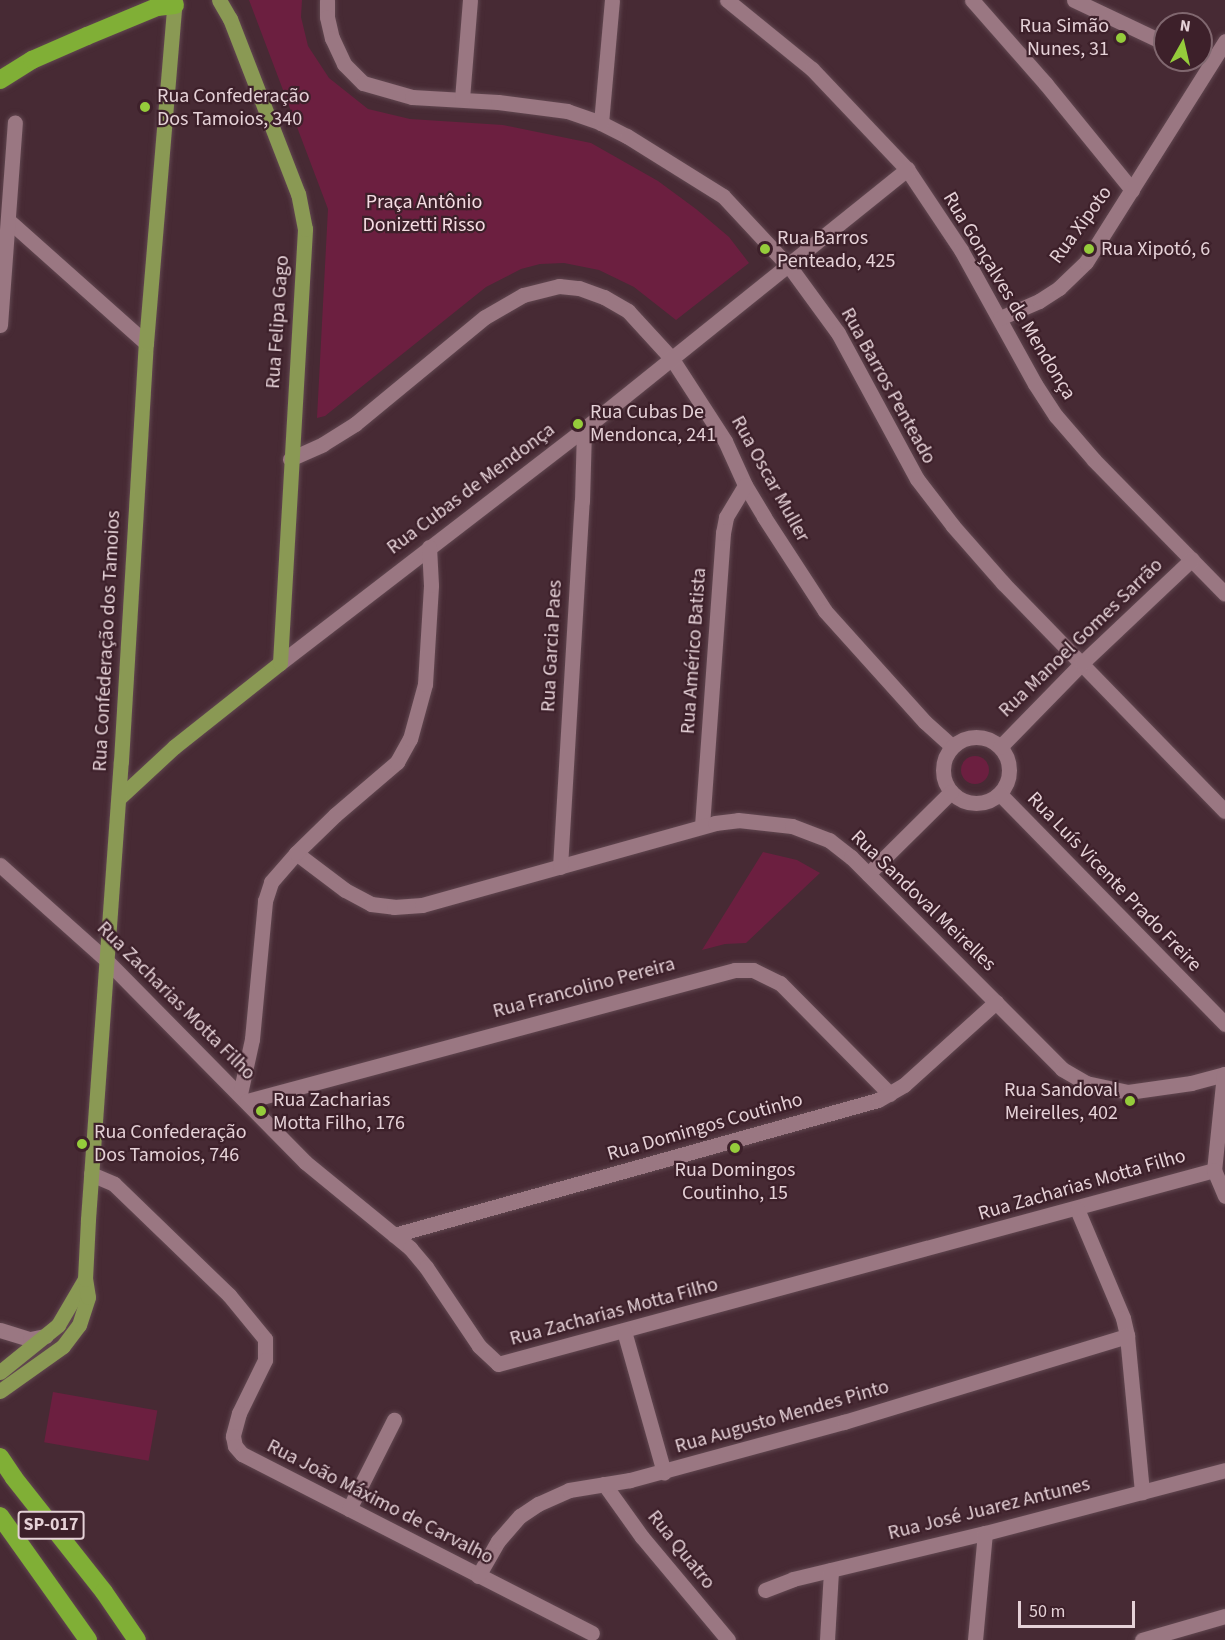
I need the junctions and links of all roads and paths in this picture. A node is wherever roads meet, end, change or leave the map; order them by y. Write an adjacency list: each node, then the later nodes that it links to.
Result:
1 (219, 0): 26 (main road, Rua Felipa Gago)
2 (327, 0): 14 (street, Rua Barros Penteado)
3 (470, 0): 14 (street)
4 (612, 0): 16 (street)
5 (727, 0): 17 (street, Rua Gonçalves de Mendonça)
6 (972, 0): 18 (street)
7 (1074, 0): 9 (street)
8 (178, 2): 13 (highway); 23 (main road, Rua Confederação dos Tamoios)
9 (1153, 37)
10 (1225, 41): 11 (street, Rua Xipoto)
11 (1213, 54)
12 (1200, 72): 18 (street, Rua Xipoto)
13 (0, 80)
14 (462, 99): 16 (street, Rua Barros Penteado)
15 (15, 123): 19 (street)
16 (601, 123): 20 (street, Rua Barros Penteado)
17 (907, 170): 20 (street, Rua Cubas de Mendonça); 21 (street, Rua Gonçalves de Mendonça)
18 (1132, 190): 21 (street, Rua Xipoto)
19 (8, 220): 22 (street); 23 (street)
20 (789, 267): 24 (street, Rua Cubas de Mendonça); 32 (street, Rua Barros Penteado)
21 (1000, 318): 29 (street, Rua Gonçalves de Mendonça)
22 (0, 325)
23 (146, 343): 37 (main road, Rua Confederação dos Tamoios)
24 (672, 359): 25 (street, Rua Cubas de Mendonça); 26 (street, Rua Oscar Muller); 27 (street, Rua Oscar Muller)
25 (584, 429): 28 (street, Rua Cubas de Mendonça); 42 (street, Rua Garcia Paes)
26 (290, 459): 31 (main road, Rua Felipa Gago)
27 (745, 484): 33 (street, Rua Oscar Muller); 39 (street, Rua Américo Batista)
28 (429, 547): 31 (street, Rua Cubas de Mendonça); 40 (street)
29 (1192, 560): 30 (street, Rua Gonçalves de Mendonça); 32 (street, Rua Manoel Gomes Sarrão)
30 (1225, 594)
31 (280, 663): 37 (main road, Rua Cubas de Mendonça)
32 (1082, 663): 34 (street, Rua Manoel Gomes Sarrão); 38 (street, Rua Barros Penteado)
33 (952, 746): 34 (street); 35 (street)
34 (1000, 747): 36 (street)
35 (951, 792): 36 (street); 43 (street)
36 (1000, 794): 46 (street, Rua Luís Vicente Prado Freire)
37 (119, 798): 44 (main road, Rua Confederação dos Tamoios)
38 (1225, 811)
39 (702, 826): 42 (street, Rua Sandoval Meirelles); 43 (street, Rua Sandoval Meirelles)
40 (296, 853): 42 (street, Rua Sandoval Meirelles); 49 (street)
41 (0, 865): 44 (street, Rua Zacharias Motta Filho)
42 (560, 867)
43 (868, 874): 45 (street, Rua Sandoval Meirelles)
44 (105, 959): 49 (street, Rua Zacharias Motta Filho); 51 (main road, Rua Confederação dos Tamoios)
45 (996, 1002): 47 (street, Rua Sandoval Meirelles); 48 (street, Rua Domingos Coutinho)
46 (1225, 1024)
47 (1225, 1074): 50 (street)
48 (890, 1094): 49 (street, Rua Francolino Pereira); 54 (street, Rua Domingos Coutinho)
49 (244, 1098): 54 (street, Rua Zacharias Motta Filho)
50 (1214, 1170): 52 (street); 53 (street, Rua Zacharias Motta Filho)
51 (92, 1174): 55 (main road, Rua Confederação dos Tamoios); 68 (street, Rua João Máximo de Carvalho)
52 (1225, 1196)
53 (1077, 1209): 57 (street, Rua Zacharias Motta Filho); 59 (street)
54 (394, 1234): 57 (street, Rua Zacharias Motta Filho)
55 (85, 1280): 58 (main road, Rua Confederação dos Tamoios); 61 (main road, Rua Confederação dos Tamoios)
56 (0, 1329): 58 (street)
57 (624, 1331): 65 (street)
58 (46, 1336): 60 (main road, Rua Confederação dos Tamoios)
59 (1127, 1336): 65 (street, Rua Augusto Mendes Pinto); 67 (street)
60 (0, 1372)
61 (0, 1391)
62 (394, 1420): 68 (street)
63 (0, 1457): 77 (highway, SP-017)
64 (1225, 1470): 67 (street, Rua José Juarez Antunes)
65 (664, 1472): 66 (street, Rua Augusto Mendes Pinto)
66 (604, 1484): 72 (street, Rua Augusto Mendes Pinto); 78 (street, Rua Quatro)
67 (1142, 1492): 70 (street, Rua José Juarez Antunes)
68 (349, 1509): 72 (street, Rua João Máximo de Carvalho)
69 (0, 1516): 76 (highway, SP-017)
70 (985, 1533): 71 (street, Rua José Juarez Antunes); 80 (street)
71 (831, 1570): 73 (street, Rua José Juarez Antunes); 79 (street)
72 (478, 1576): 75 (street, Rua João Máximo de Carvalho)
73 (765, 1590)
74 (1225, 1616): 81 (street)
75 (592, 1633)
76 (88, 1640)
77 (137, 1640)
78 (728, 1640)
79 (827, 1640)
80 (975, 1640)
81 (1142, 1640)

